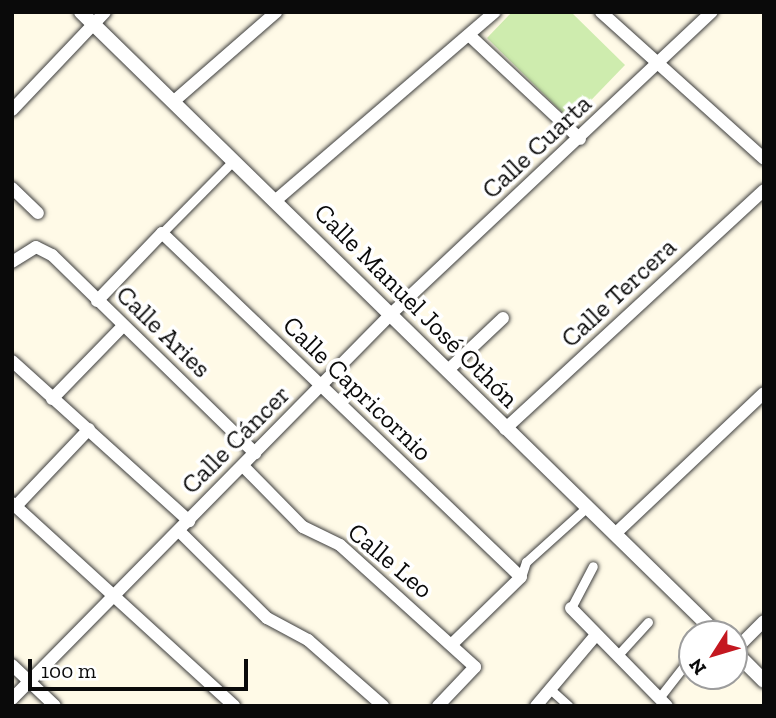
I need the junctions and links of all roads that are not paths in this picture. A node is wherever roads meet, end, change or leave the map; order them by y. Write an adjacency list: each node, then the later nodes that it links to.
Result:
1 (81, 12): 7 (street, Calle Manuel José Othón)
2 (105, 12): 7 (street)
3 (276, 12): 10 (street)
4 (495, 12): 8 (street)
5 (601, 12): 9 (street)
6 (712, 12): 9 (street, Calle Cuarta)
7 (93, 24): 10 (street, Calle Manuel José Othón); 11 (street)
8 (469, 35): 12 (street); 17 (street)
9 (656, 63): 12 (street, Calle Cuarta); 13 (street)
10 (173, 102): 14 (street, Calle Manuel José Othón)
11 (12, 110)
12 (580, 139): 22 (street, Calle Cuarta)
13 (764, 159)
14 (233, 161): 17 (street, Calle Manuel José Othón); 19 (street)
15 (12, 188): 18 (street)
16 (764, 190): 31 (street, Calle Tercera)
17 (275, 201): 22 (street, Calle Manuel José Othón)
18 (38, 213)
19 (162, 233): 21 (street); 27 (street, Calle Capricornio)
20 (12, 262): 21 (street, Calle Aries)
21 (97, 301): 24 (street, Calle Aries)
22 (391, 314): 26 (street, Calle Manuel José Othón); 27 (street, Calle Cáncer)
23 (503, 318): 26 (street)
24 (123, 326): 29 (street); 32 (street, Calle Aries)
25 (12, 361): 29 (street)
26 (447, 371): 31 (street, Calle Manuel José Othón)
27 (321, 387): 32 (street, Calle Cáncer); 40 (street, Calle Capricornio)
28 (764, 393): 38 (street)
29 (52, 399): 30 (street)
30 (89, 429): 34 (street); 36 (street)
31 (505, 429): 35 (street, Calle Manuel José Othón)
32 (256, 453): 33 (street, Calle Cáncer)
33 (243, 466): 36 (street, Calle Cáncer); 48 (street, Calle Leo)
34 (14, 504): 41 (street)
35 (587, 507): 38 (street, Calle Manuel José Othón); 40 (street)
36 (189, 521): 37 (street, Calle Cáncer)
37 (179, 531): 41 (street, Calle Cáncer); 60 (street)
38 (617, 533): 43 (street, Calle Manuel José Othón)
39 (593, 566): 42 (street)
40 (521, 577): 48 (street)
41 (112, 597): 54 (street, Calle Cáncer); 59 (street)
42 (571, 608): 46 (street)
43 (703, 620)
44 (764, 621): 47 (street)
45 (648, 622): 49 (street)
46 (596, 635): 49 (street); 55 (street)
47 (748, 637)
48 (452, 644): 61 (street, Calle Leo)
49 (617, 656): 57 (street)
50 (748, 665): 53 (street)
51 (12, 666): 54 (street)
52 (678, 677): 57 (street)
53 (764, 681)
54 (30, 682): 56 (street, Calle Cáncer); 58 (street)
55 (550, 689): 62 (street); 63 (street)
56 (12, 699)
57 (663, 702)
58 (55, 706)
59 (234, 706)
60 (383, 706)
61 (438, 706)
62 (536, 706)
63 (569, 706)

